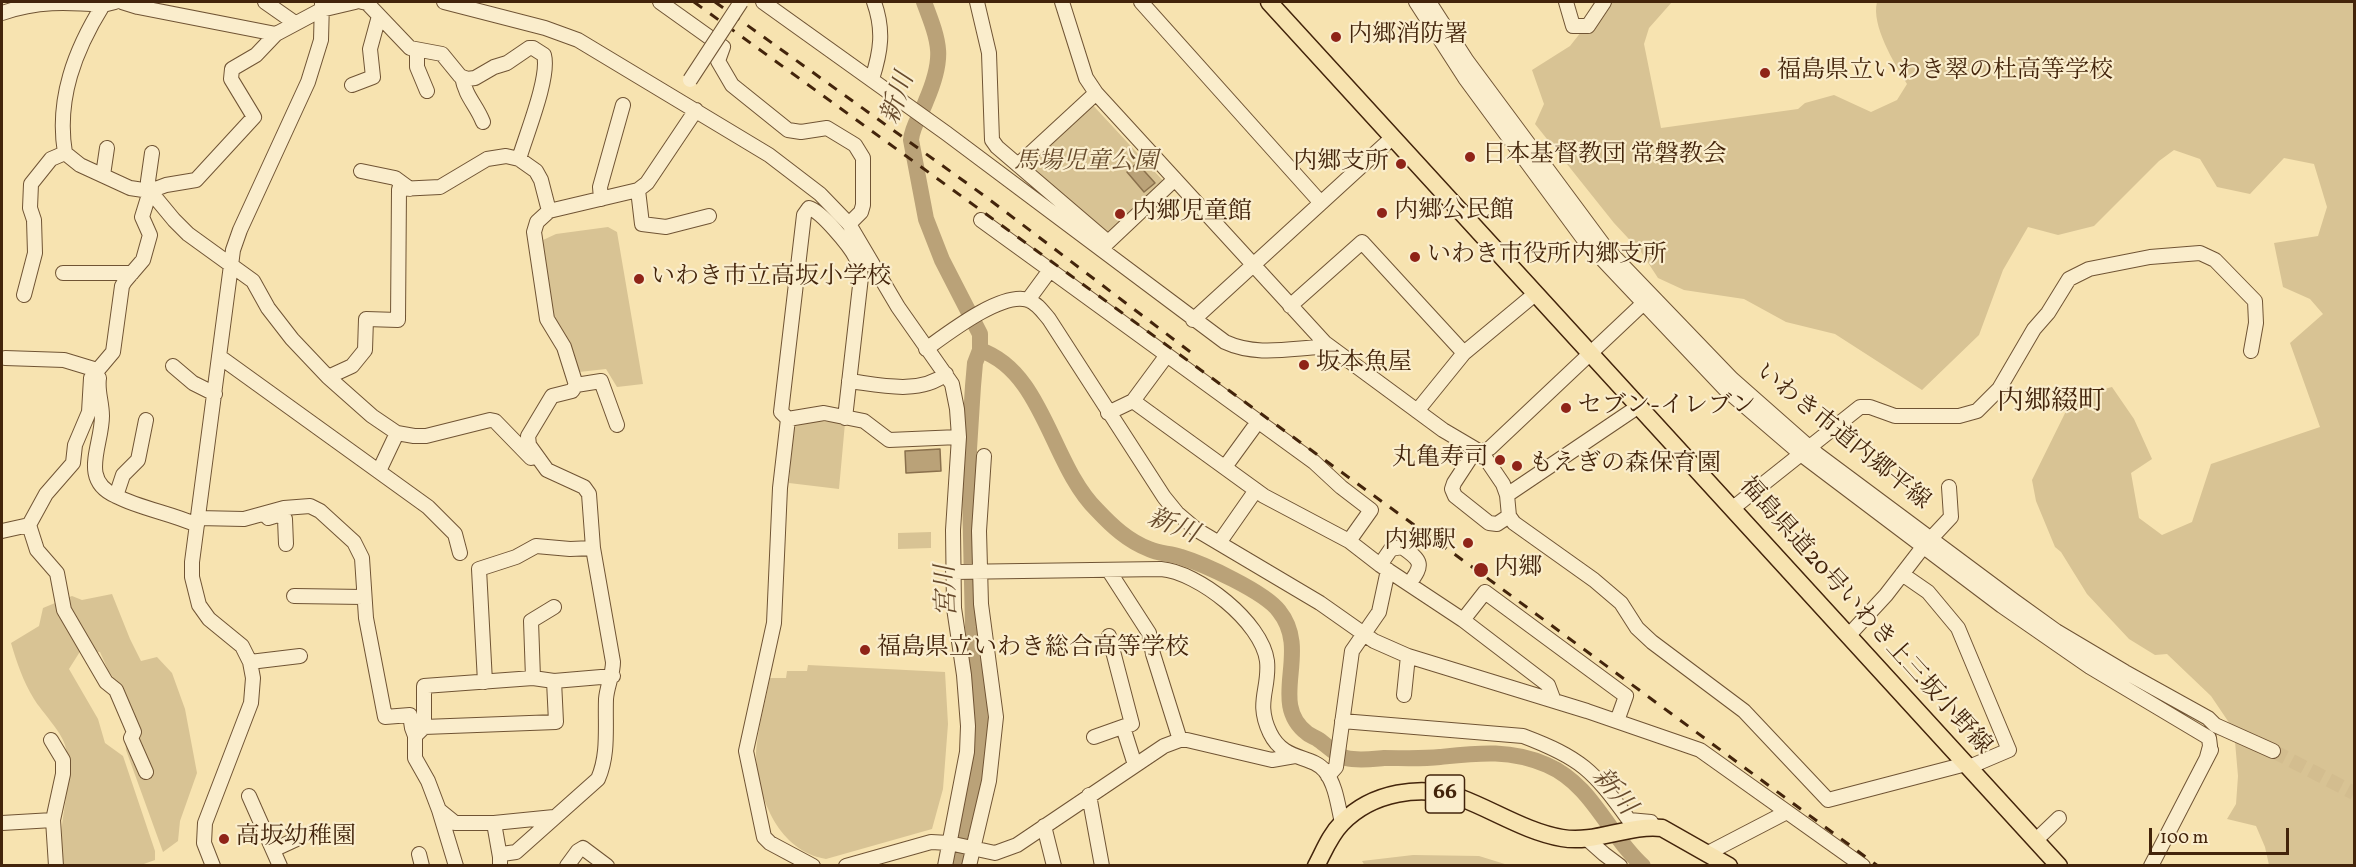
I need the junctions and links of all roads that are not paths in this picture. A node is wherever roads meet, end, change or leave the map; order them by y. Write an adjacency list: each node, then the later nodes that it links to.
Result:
1 (122, 2): 24 (street)
2 (265, 2): 23 (street)
3 (355, 2): 20 (street)
4 (362, 2): 22 (street)
5 (444, 2): 31 (street)
6 (660, 2): 52 (street)
7 (741, 2): 31 (street, bridge)
8 (763, 2): 27 (street)
9 (874, 2): 27 (street)
10 (977, 2): 40 (street)
11 (1062, 2): 30 (street)
12 (1141, 2): 48 (street)
13 (1269, 2): 35 (main road, 福島県道20号いわき上三坂小野線)
14 (1416, 2): 64 (street, いわき市道内郷平線)
15 (1429, 2): 64 (street, いわき市道内郷平線)
16 (1566, 2): 17 (street)
17 (1604, 2)
18 (109, 3): 19 (street); 37 (street)
19 (22, 4): 21 (street)
20 (321, 6): 23 (street); 55 (street)
21 (2, 13)
22 (379, 16): 25 (street); 28 (street)
23 (296, 23): 24 (street)
24 (276, 34): 46 (street)
25 (417, 51): 26 (street); 29 (street)
26 (462, 77): 34 (street); 39 (street)
27 (876, 82): 53 (street)
28 (352, 86)
29 (427, 91)
30 (1096, 93): 40 (street); 43 (street)
31 (676, 99): 33 (street)
32 (622, 105): 47 (street)
33 (696, 110): 45 (street); 52 (street)
34 (483, 123)
35 (1392, 138): 48 (street); 61 (main road, 福島県道20号いわき上三坂小野線)
36 (107, 148): 42 (street)
37 (65, 153): 42 (street); 62 (street)
38 (152, 153): 46 (street)
39 (519, 159): 44 (street); 49 (street)
40 (1018, 165): 53 (street)
41 (361, 171): 44 (street)
42 (103, 175): 46 (street)
43 (1175, 179): 53 (street); 54 (street)
44 (410, 189): 78 (street)
45 (638, 190): 47 (street); 50 (street)
46 (150, 191): 55 (street); 59 (street)
47 (601, 199): 49 (street)
48 (1322, 203): 54 (street)
49 (549, 212): 80 (street)
50 (709, 216)
51 (981, 220): 57 (street)
52 (849, 224): 56 (street)
53 (1104, 245): 66 (street)
54 (1253, 264): 65 (street); 66 (street)
55 (231, 266): 73 (street); 78 (street)
56 (877, 269): 60 (street); 68 (street)
57 (1050, 270): 63 (street); 72 (street)
58 (63, 273): 59 (street)
59 (132, 273): 75 (street)
60 (861, 277): 79 (street); 87 (street)
61 (1535, 294): 70 (main road, 福島県道20号いわき上三坂小野線); 71 (street)
62 (24, 295)
63 (1028, 300): 68 (street); 85 (street)
64 (1646, 300): 70 (street); 93 (street, いわき市道内郷平線)
65 (1290, 306): 67 (street); 71 (street)
66 (1193, 320): 67 (street)
67 (1325, 343): 84 (street)
68 (929, 347): 77 (street)
69 (2251, 351): 93 (street)
70 (1591, 352): 83 (main road, 福島県道20号いわき上三坂小野線); 94 (street)
71 (1464, 353): 84 (street)
72 (1167, 356): 82 (street); 89 (street)
73 (220, 357): 81 (street); 98 (street)
74 (5, 358): 75 (street)
75 (101, 366): 102 (street); 107 (street)
76 (173, 366): 81 (street)
77 (946, 374): 79 (street); 92 (street)
78 (328, 377): 91 (street)
79 (849, 381): 86 (street)
80 (576, 385): 90 (street); 97 (street)
81 (215, 394): 106 (street)
82 (1133, 401): 85 (street); 96 (street)
83 (1639, 406): 101 (street); 103 (main road, 福島県道20号いわき上三坂小野線)
84 (1418, 411): 94 (street)
85 (1108, 413): 111 (street)
86 (844, 418): 87 (street); 92 (street)
87 (788, 419): 179 (street)
88 (146, 420): 102 (street)
89 (1257, 423): 96 (street); 109 (street)
90 (617, 425)
91 (397, 433): 97 (street); 98 (street)
92 (958, 436): 117 (street)
93 (1806, 452): 103 (street); 112 (street, いわき市道内郷平線)
94 (1482, 453): 101 (street); 104 (street)
95 (984, 456): 118 (street)
96 (1225, 467): 100 (street)
97 (547, 470): 113 (street)
98 (379, 471): 114 (street)
99 (1949, 487): 112 (street)
100 (1256, 490): 109 (street); 111 (street)
101 (1507, 495): 104 (street)
102 (116, 496): 106 (street)
103 (1733, 508): 126 (main road, 福島県道20号いわき上三坂小野線)
104 (1509, 516): 150 (street)
105 (250, 519): 106 (street); 110 (street); 122 (street)
106 (197, 521): 130 (street)
107 (28, 525): 108 (street); 151 (street)
108 (2, 531)
109 (1349, 541): 115 (street)
110 (286, 543)
111 (1219, 543): 125 (street)
112 (1928, 543): 119 (street); 135 (street, いわき市道内郷平線); 140 (street, いわき市道内郷平線)
113 (593, 548): 131 (street); 134 (street)
114 (460, 553)
115 (1384, 568): 120 (street); 120 (street); 125 (street)
116 (1109, 571): 118 (street); 145 (street); 147 (street)
117 (956, 572): 118 (street); 168 (street)
118 (979, 572): 169 (street)
119 (1902, 574): 126 (street); 150 (street)
120 (1408, 584): 124 (street)
121 (294, 596): 122 (street)
122 (364, 597): 142 (street)
123 (554, 607): 132 (street)
124 (1463, 620): 137 (street); 138 (street)
125 (1363, 634): 129 (street); 139 (street)
126 (1849, 635): 150 (main road, 福島県道20号いわき上三坂小野線)
127 (1108, 636): 141 (street)
128 (300, 656): 130 (street)
129 (1408, 656): 136 (street); 137 (street)
130 (250, 662): 174 (street)
131 (613, 676): 133 (street); 157 (street)
132 (533, 678): 133 (street); 134 (street)
133 (554, 681): 142 (street)
134 (485, 682): 142 (street)
135 (2122, 686): 140 (street); 148 (street, いわき市道内郷平線)
136 (1404, 695)
137 (1554, 701): 138 (street)
138 (1617, 721): 156 (street)
139 (1342, 723): 152 (street); 164 (street)
140 (2215, 725): 146 (street, いわき市道内郷平線); 148 (street)
141 (1125, 726): 143 (street); 149 (street)
142 (420, 732): 155 (street)
143 (1094, 737)
144 (51, 740): 159 (street)
145 (1180, 740): 147 (street); 149 (street)
146 (2273, 751)
147 (1295, 756): 152 (street)
148 (2207, 757): 190 (street)
149 (1135, 765): 153 (street)
150 (1967, 766): 167 (main road, 福島県道20号いわき上三坂小野線)
151 (146, 772)
152 (1328, 776): 162 (street)
153 (1089, 795): 163 (street); 184 (street)
154 (249, 796): 170 (street)
155 (439, 810): 161 (street); 176 (street)
156 (1785, 813): 171 (street); 188 (street)
157 (554, 817): 161 (street); 172 (street)
158 (2059, 818): 167 (street)
159 (53, 820): 160 (street); 173 (street)
160 (2, 823)
161 (494, 823): 172 (street)
162 (1342, 823): 165 (main road, 66); 185 (main road, 66)
163 (1044, 826): 169 (street); 183 (street)
164 (1662, 828): 165 (main road, 66); 171 (main road)
165 (1593, 837): 186 (street)
166 (298, 838): 170 (street)
167 (2036, 840): 189 (main road, 福島県道20号いわき上三坂小野線)
168 (952, 844): 169 (street); 180 (street); 181 (street)
169 (972, 848): 182 (street)
170 (273, 850): 175 (street)
171 (1708, 853): 187 (main road)
172 (500, 861)
173 (56, 866)
174 (213, 866)
175 (280, 866)
176 (456, 866)
177 (567, 866): 178 (street)
178 (607, 866)
179 (813, 866)
180 (846, 866)
181 (945, 866)
182 (969, 866)
183 (1054, 866)
184 (1102, 866)
185 (1316, 866)
186 (1620, 866)
187 (1729, 866)
188 (1863, 866)
189 (2059, 866)
190 (2151, 866)

